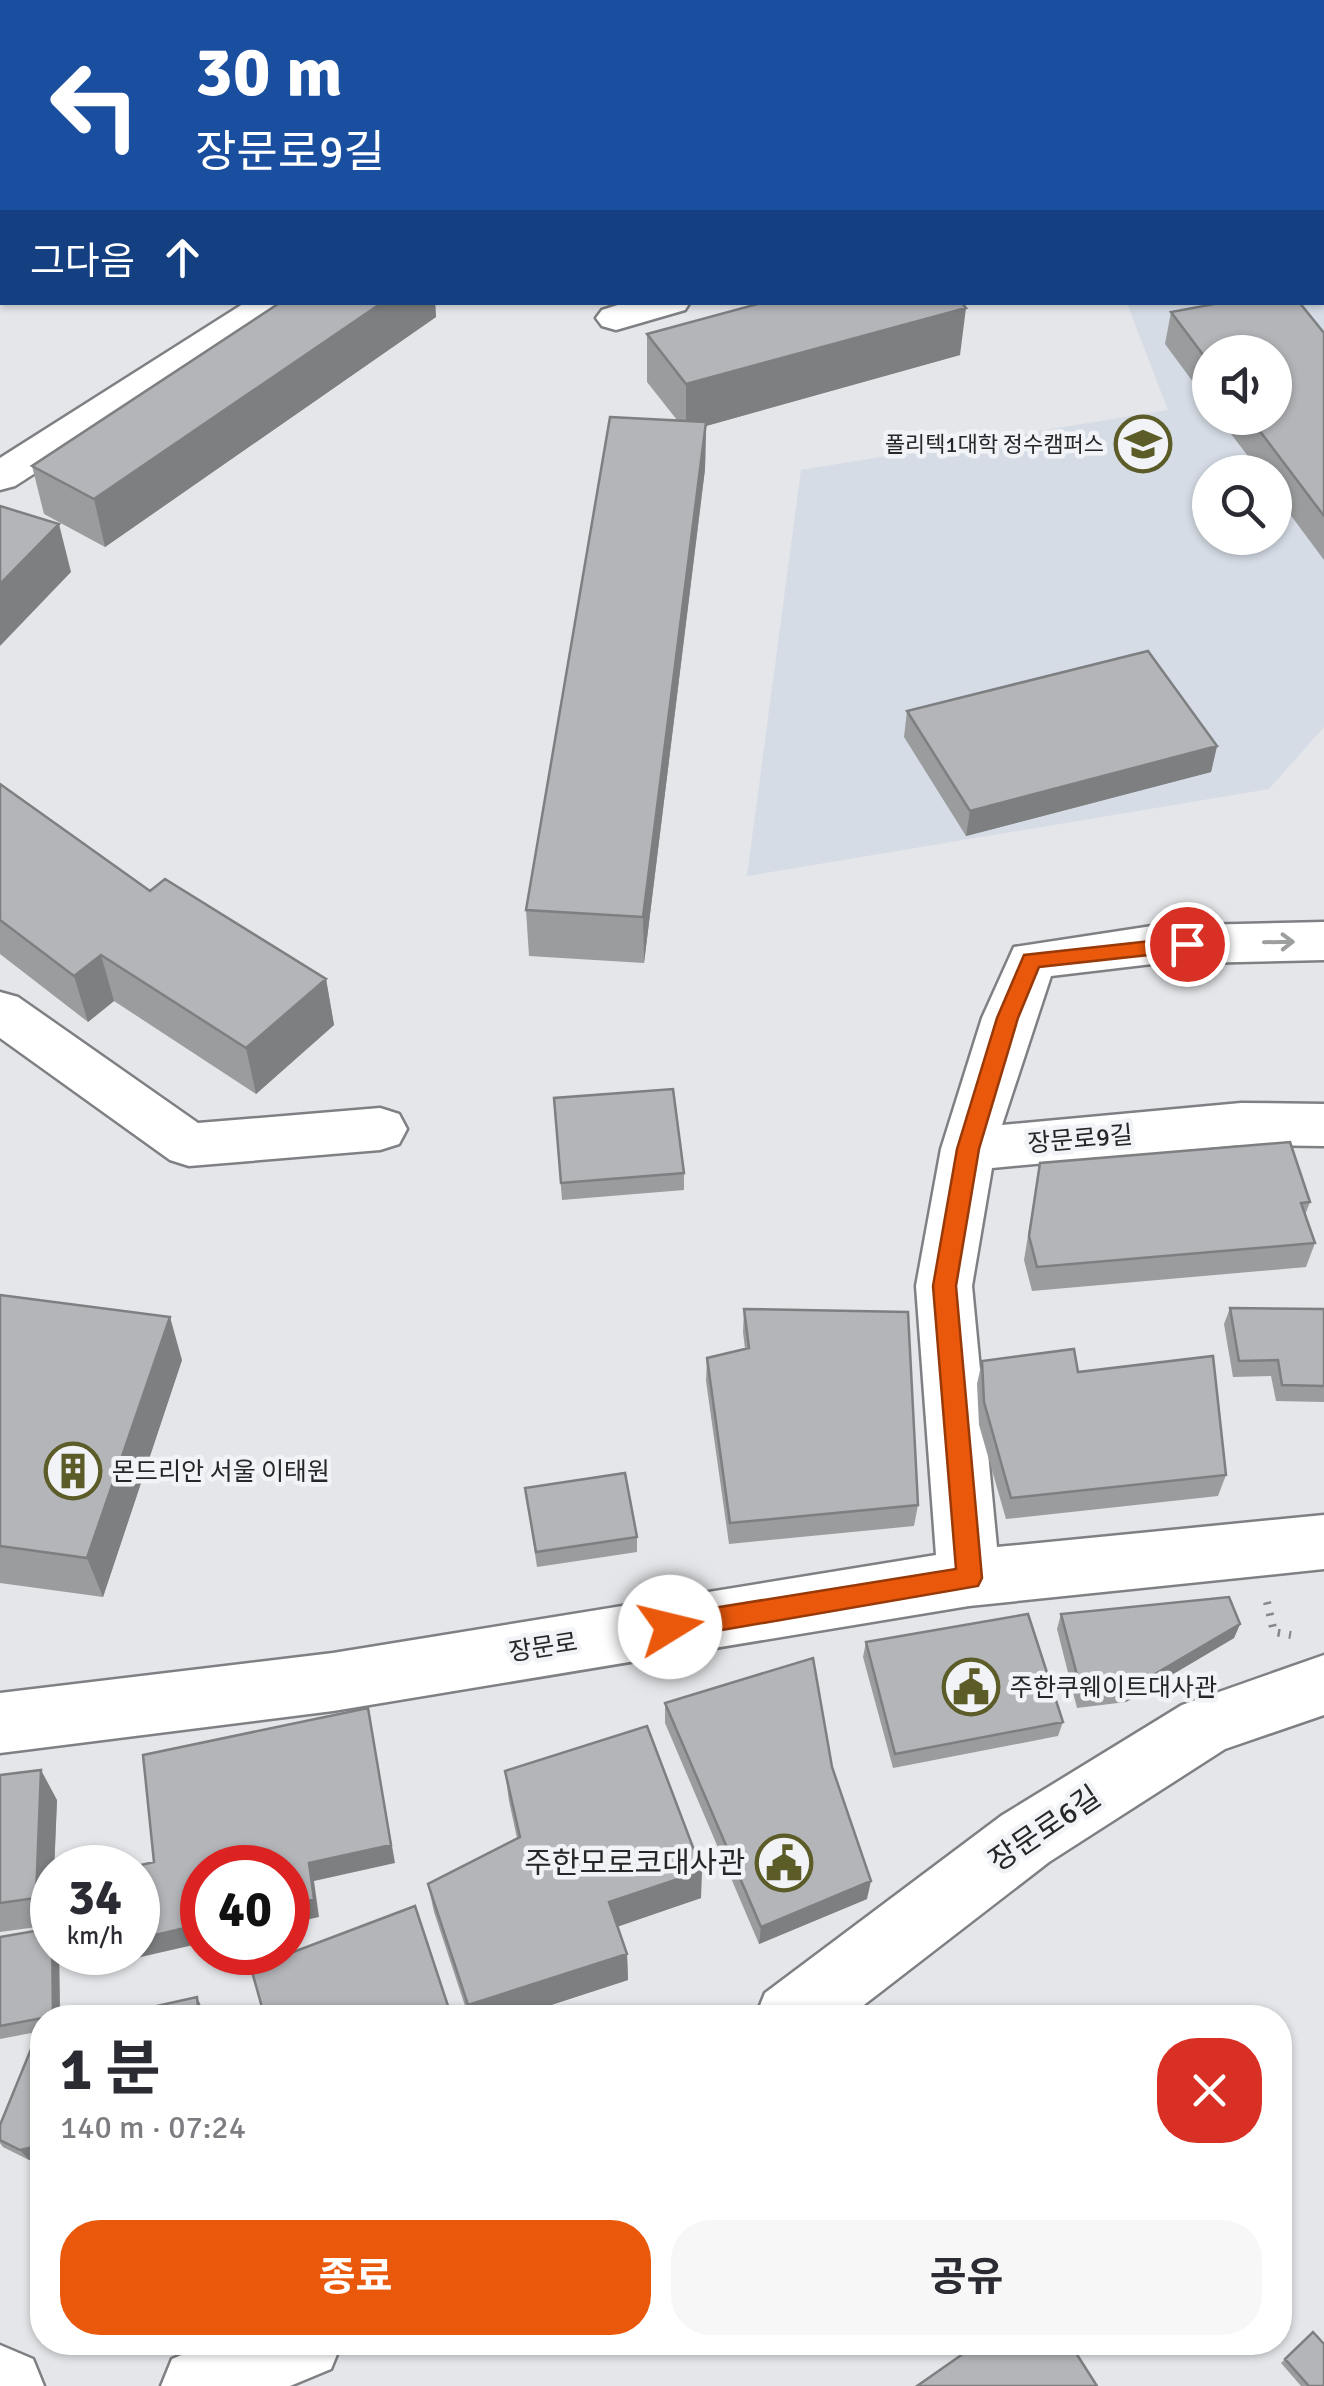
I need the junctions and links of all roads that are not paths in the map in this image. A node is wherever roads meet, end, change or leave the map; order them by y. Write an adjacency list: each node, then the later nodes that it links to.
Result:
1 (269, 305): 4 (street)
2 (661, 305): 3 (street)
3 (616, 318)
4 (0, 477)
5 (1324, 941): 9 (street, one-way to 5)
6 (0, 1011): 8 (street)
7 (1324, 1125): 9 (street, 장문로9길)
8 (380, 1129)
9 (968, 1149): 11 (street)
10 (1324, 1542): 11 (street, 장문로)
11 (969, 1578): 13 (street, 장문로)
12 (1324, 1684): 14 (street, 장문로6길)
13 (0, 1723)
14 (807, 2005)
15 (273, 2355): 16 (street)
16 (199, 2386)

